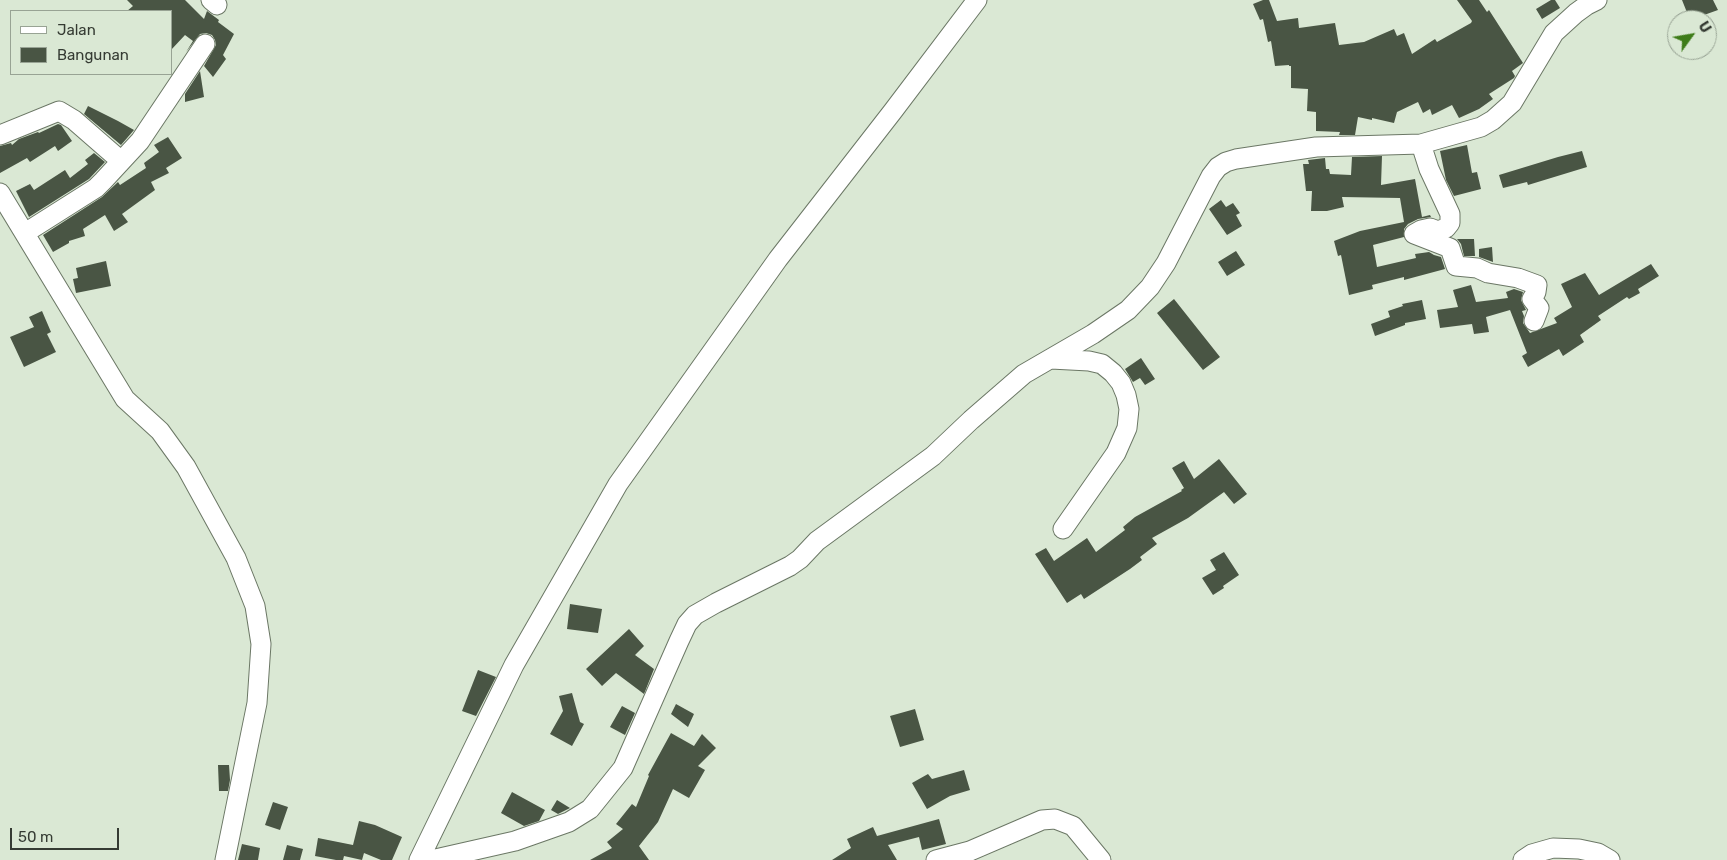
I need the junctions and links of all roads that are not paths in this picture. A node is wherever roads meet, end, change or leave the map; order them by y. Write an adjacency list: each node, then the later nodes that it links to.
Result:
1 (977, 0): 13 (street)
2 (1597, 0): 5 (street)
3 (206, 44): 6 (street)
4 (0, 134): 6 (street)
5 (1421, 144): 9 (street); 10 (street)
6 (121, 160): 8 (street)
7 (0, 192): 8 (street)
8 (25, 234): 12 (street)
9 (1534, 321)
10 (1051, 359): 11 (street); 14 (street)
11 (1063, 529)
12 (225, 860)
13 (419, 860)
14 (431, 860)
15 (936, 860): 16 (street)
16 (1101, 860)
17 (1523, 860): 18 (street)
18 (1610, 860)

